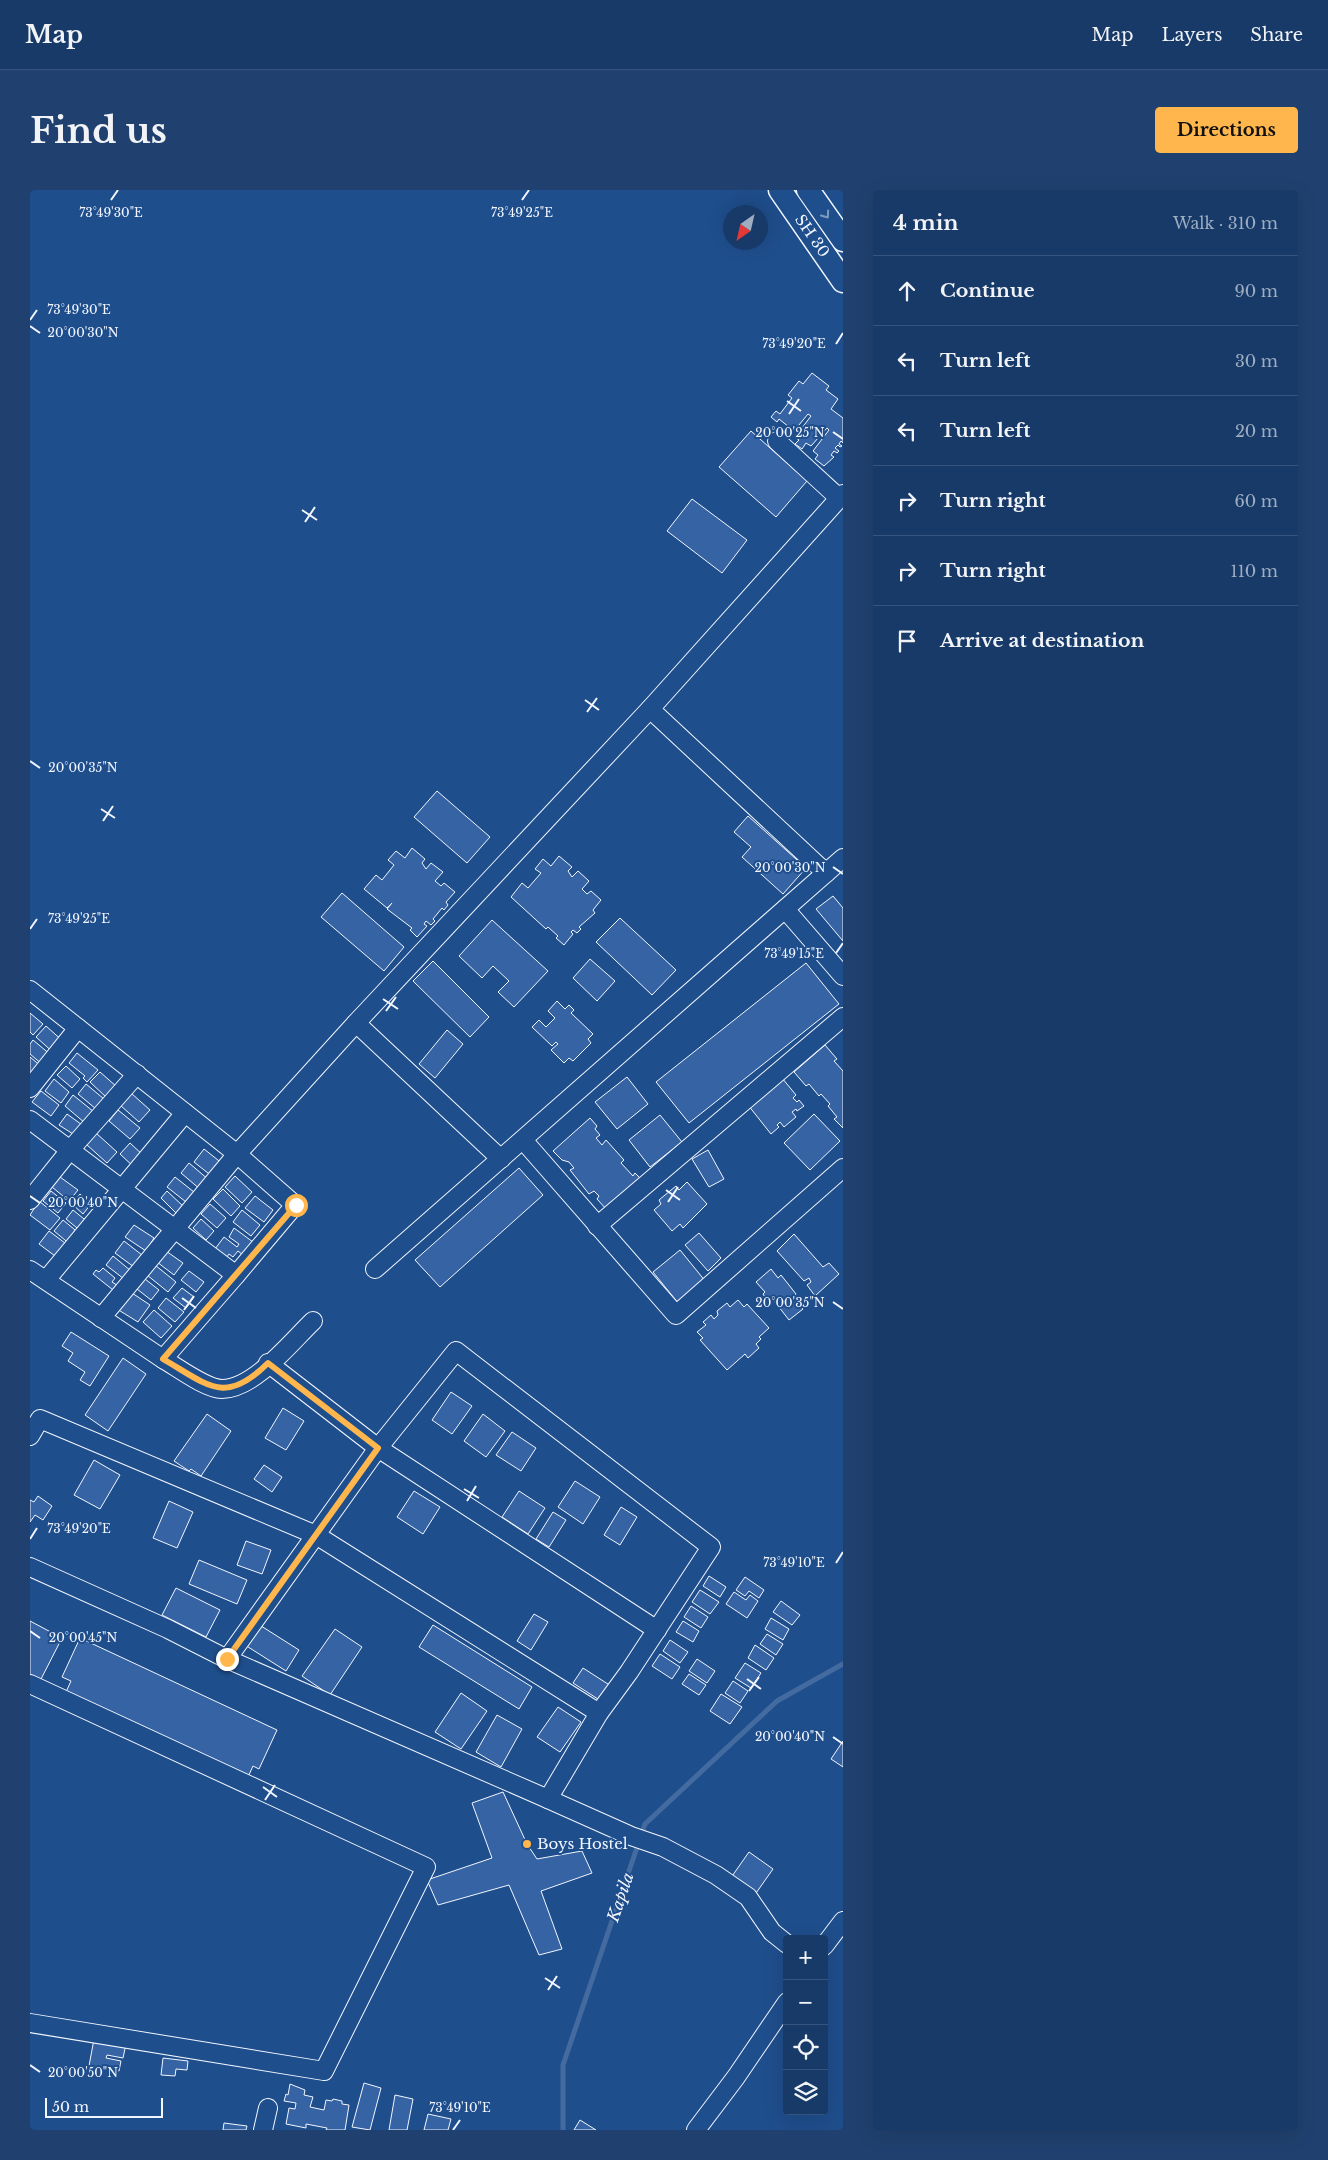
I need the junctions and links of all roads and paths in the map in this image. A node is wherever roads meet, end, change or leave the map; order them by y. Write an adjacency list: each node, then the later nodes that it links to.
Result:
1 (780, 190): 4 (main road, SH 30)
2 (808, 190): 3 (main road, SH 30, one-way to 3)
3 (843, 240)
4 (843, 281)
5 (777, 440): 6 (street)
6 (841, 496): 7 (street)
7 (650, 710): 9 (street); 14 (street)
8 (843, 858): 9 (street)
9 (826, 873): 10 (street)
10 (785, 909): 11 (street); 20 (street)
11 (843, 976)
12 (30, 990): 15 (street)
13 (843, 1017): 27 (street)
14 (356, 1023): 22 (street); 23 (street)
15 (78, 1028): 16 (street); 17 (street)
16 (137, 1074): 18 (street); 21 (street)
17 (30, 1088)
18 (185, 1113): 22 (street); 25 (street)
19 (30, 1120): 21 (street)
20 (523, 1140): 23 (street); 27 (street)
21 (70, 1150): 25 (street); 26 (street)
22 (237, 1154): 28 (street); 31 (street)
23 (501, 1159): 29 (street)
24 (843, 1168): 27 (street)
25 (122, 1189): 28 (street); 32 (street)
26 (30, 1200)
27 (596, 1226)
28 (175, 1230): 31 (street); 33 (street)
29 (375, 1269)
30 (30, 1270): 32 (street)
31 (236, 1275): 35 (street)
32 (46, 1280): 33 (street)
33 (101, 1318): 35 (street)
34 (313, 1320): 36 (street)
35 (163, 1359): 36 (street)
36 (268, 1363): 38 (street)
37 (30, 1436): 39 (street)
38 (378, 1448): 39 (street); 41 (street); 41 (street)
39 (316, 1535): 42 (street); 44 (street)
40 (30, 1567): 42 (street)
41 (657, 1630): 44 (street)
42 (227, 1659): 45 (street)
43 (30, 1684): 50 (street)
44 (599, 1713): 45 (street)
45 (548, 1799): 47 (street)
46 (843, 1921): 48 (street)
47 (783, 1941)
48 (828, 1941)
49 (783, 2008): 53 (street)
50 (30, 2023)
51 (268, 2108): 52 (street)
52 (263, 2130)
53 (696, 2130)

